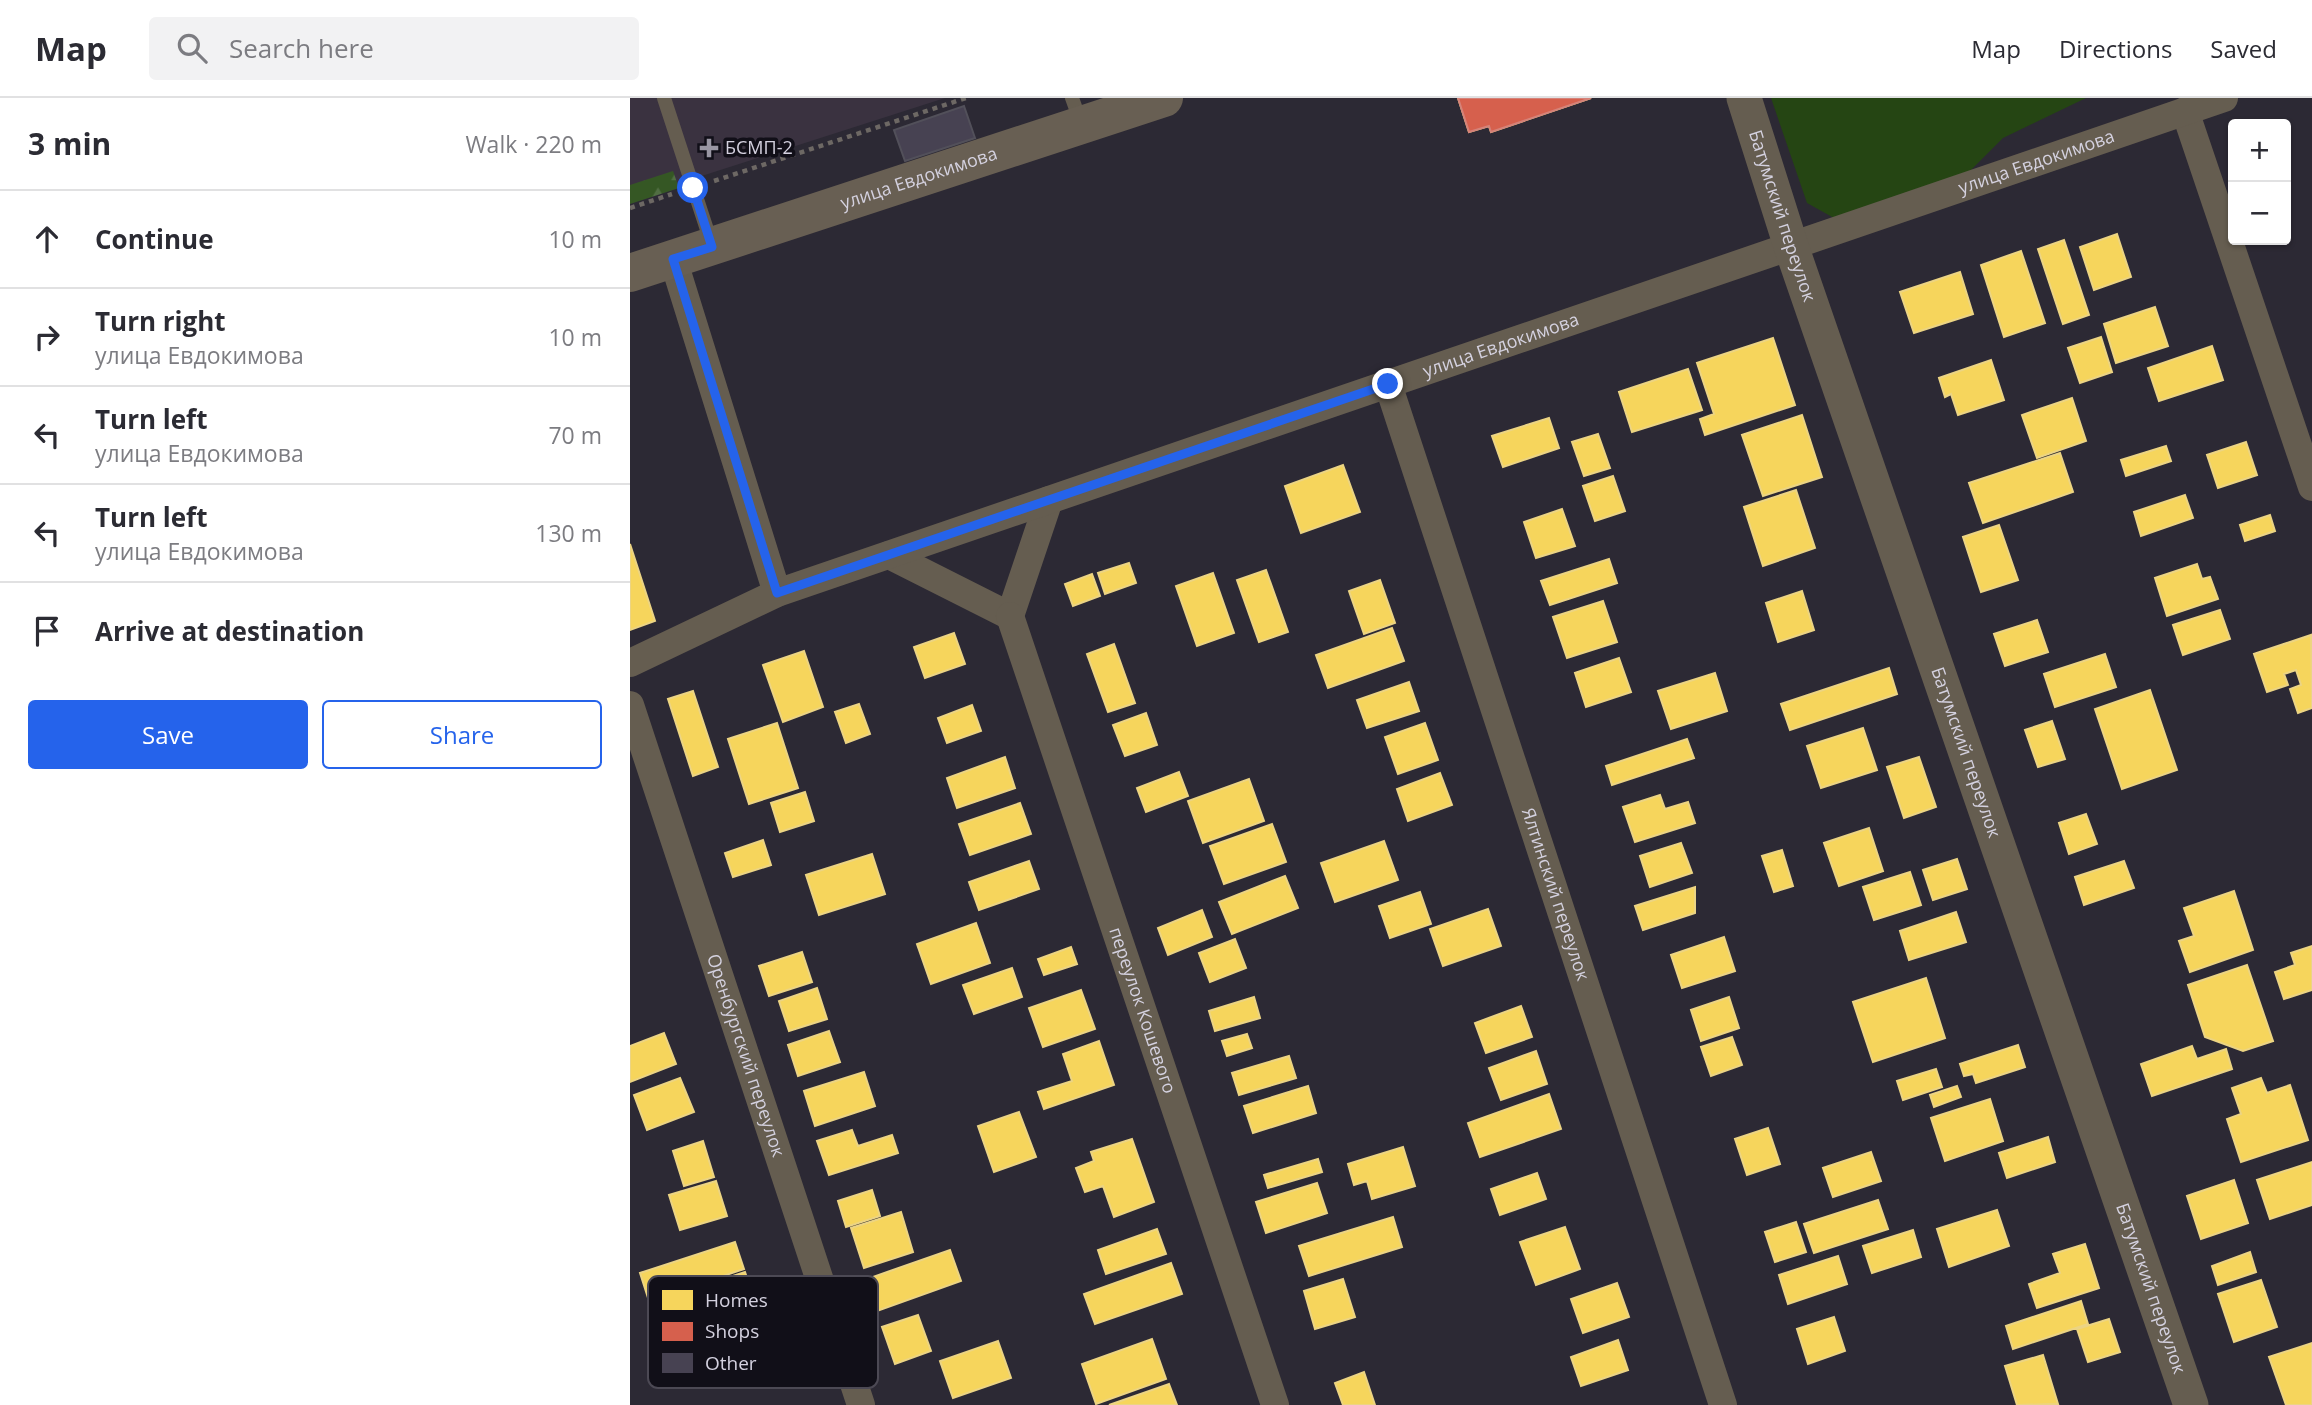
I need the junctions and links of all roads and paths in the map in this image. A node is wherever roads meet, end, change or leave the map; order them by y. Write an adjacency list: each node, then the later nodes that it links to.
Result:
1 (664, 98): 7 (lane)
2 (965, 98): 7 (path)
3 (1164, 98): 6 (main road, улица Евдокимова)
4 (1744, 98): 9 (street, Батумский переулок)
5 (2201, 104): 9 (street, улица Евдокимова); 14 (street)
6 (1077, 111): 10 (main road, улица Евдокимова)
7 (693, 188): 8 (path); 10 (lane)
8 (630, 208)
9 (1791, 246): 13 (street, улица Евдокимова); 26 (street, Батумский переулок)
10 (712, 247): 11 (main road, улица Евдокимова)
11 (673, 259): 12 (main road, улица Евдокимова); 17 (street)
12 (630, 273)
13 (1388, 384): 15 (street, улица Евдокимова); 25 (street, Ялтинский переулок)
14 (2312, 486)
15 (1049, 500): 16 (street, улица Евдокимова); 18 (street)
16 (889, 555): 17 (street, улица Евдокимова); 18 (street)
17 (777, 593): 19 (street, улица Евдокимова)
18 (1010, 616): 24 (street, переулок Кошевого)
19 (630, 663)
20 (630, 705): 21 (street, Оренбургский переулок)
21 (819, 1276)
22 (856, 1388): 23 (street, Оренбургский переулок)
23 (862, 1405)
24 (1275, 1405)
25 (1723, 1405)
26 (2191, 1405)

